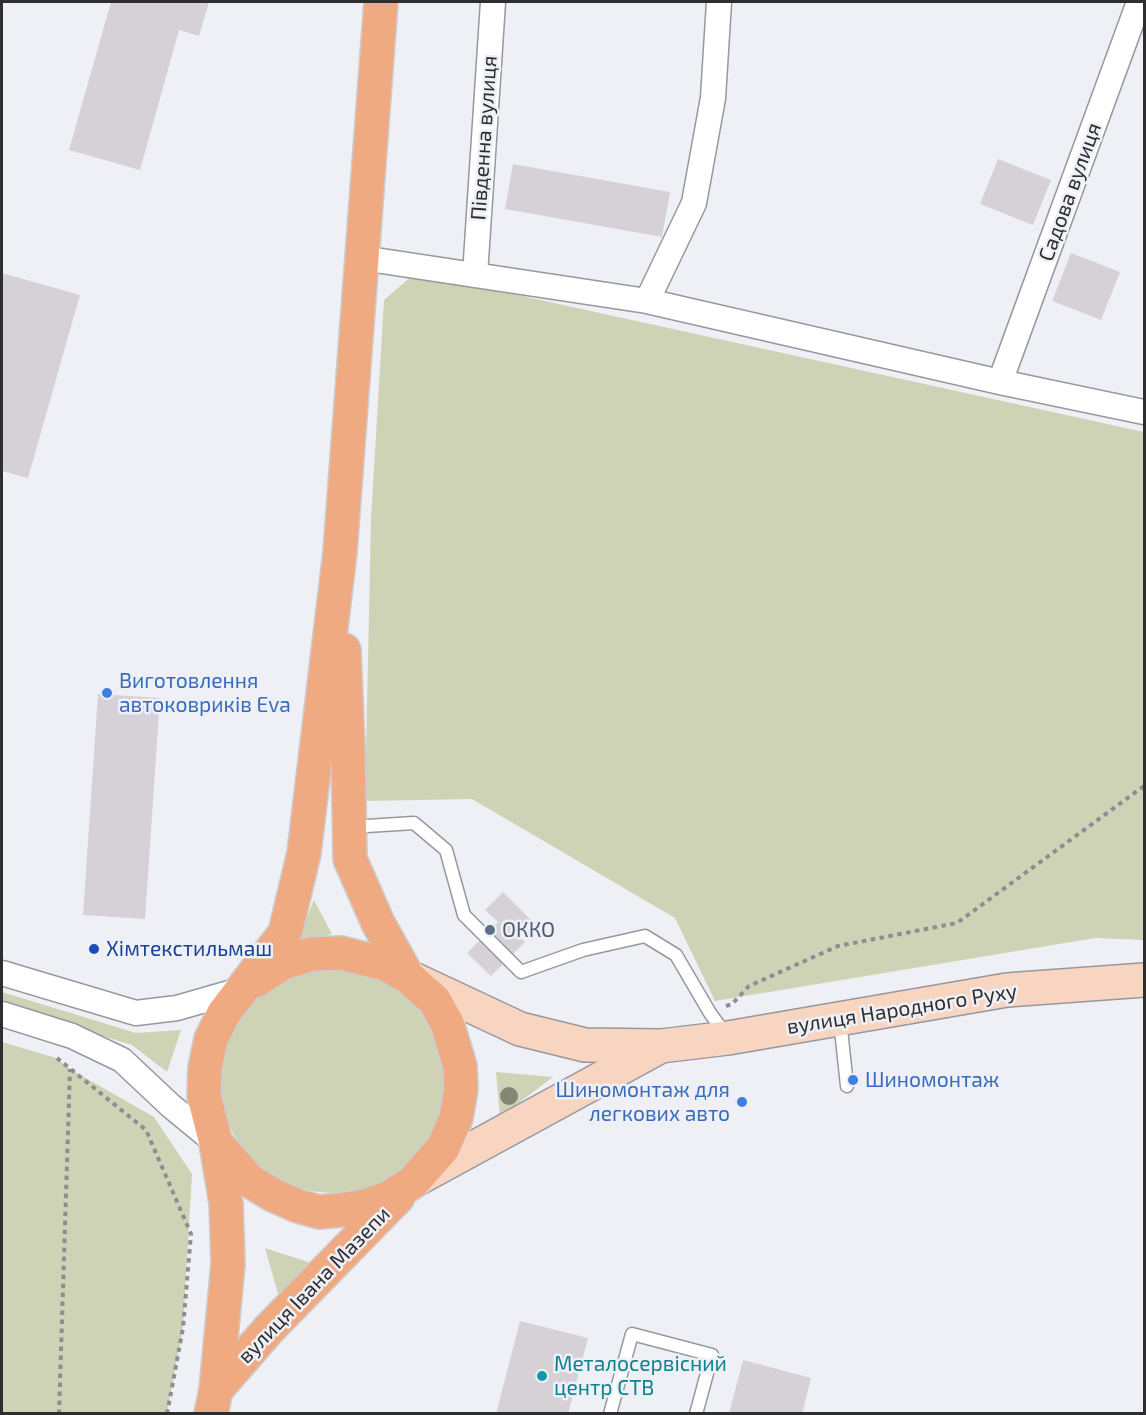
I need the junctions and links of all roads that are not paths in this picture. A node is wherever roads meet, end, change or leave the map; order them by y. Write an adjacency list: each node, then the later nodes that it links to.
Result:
1 (381, 2): 5 (main road)
2 (493, 2): 6 (street, Південна вулиця)
3 (719, 2): 7 (street)
4 (1140, 2): 8 (street, Садова вулиця)
5 (362, 258): 6 (street); 10 (main road)
6 (475, 275): 7 (street)
7 (647, 300): 8 (street)
8 (1000, 382): 9 (street)
9 (1144, 412)
10 (340, 552): 11 (main road); 15 (main road, вулиця Івана Мазепи)
11 (349, 827): 13 (main road); 18 (lane)
12 (2, 973): 15 (street)
13 (408, 977): 15 (main road); 19 (main road, вулиця Народного Руху); 22 (main road)
14 (1144, 980): 17 (main road, вулиця Народного Руху)
15 (243, 989): 21 (main road, вулиця Івана Мазепи)
16 (2, 1014): 21 (street)
17 (840, 1020): 18 (main road, вулиця Народного Руху); 20 (lane)
18 (719, 1025): 19 (main road, вулиця Народного Руху)
19 (661, 1046): 22 (main road, вулиця Народного Руху)
20 (847, 1086)
21 (216, 1143): 22 (main road); 23 (main road, вулиця Івана Мазепи)
22 (413, 1182): 23 (main road, вулиця Івана Мазепи)
23 (214, 1402)
24 (610, 1413): 25 (lane)
25 (696, 1413)

